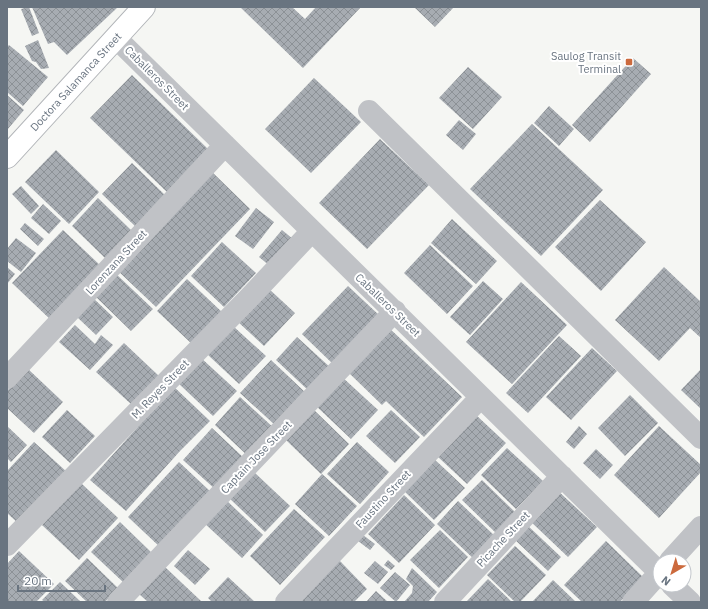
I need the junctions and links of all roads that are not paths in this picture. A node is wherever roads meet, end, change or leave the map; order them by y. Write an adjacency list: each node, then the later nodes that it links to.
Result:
1 (144, 7): 2 (main road, Doctora Salamanca Street)
2 (116, 38): 4 (street, Caballeros Street); 5 (main road, Doctora Salamanca Street)
3 (369, 111): 10 (street)
4 (225, 145): 6 (street, Caballeros Street); 8 (street, Lorenzana Street)
5 (7, 157)
6 (312, 231): 7 (street, Caballeros Street); 13 (street, M. Reyes Street)
7 (394, 312): 9 (street, Caballeros Street); 18 (street, Captain Jose Street)
8 (7, 378)
9 (481, 397): 11 (street, Caballeros Street); 19 (street, Faustino Street)
10 (701, 438)
11 (562, 476): 15 (street, Caballeros Street); 20 (street, Picache Street)
12 (701, 527): 14 (street)
13 (7, 545)
14 (677, 553)
15 (652, 565)
16 (652, 582): 21 (street)
17 (680, 593): 22 (street)
18 (118, 602)
19 (286, 602)
20 (445, 602)
21 (633, 602)
22 (690, 602)

